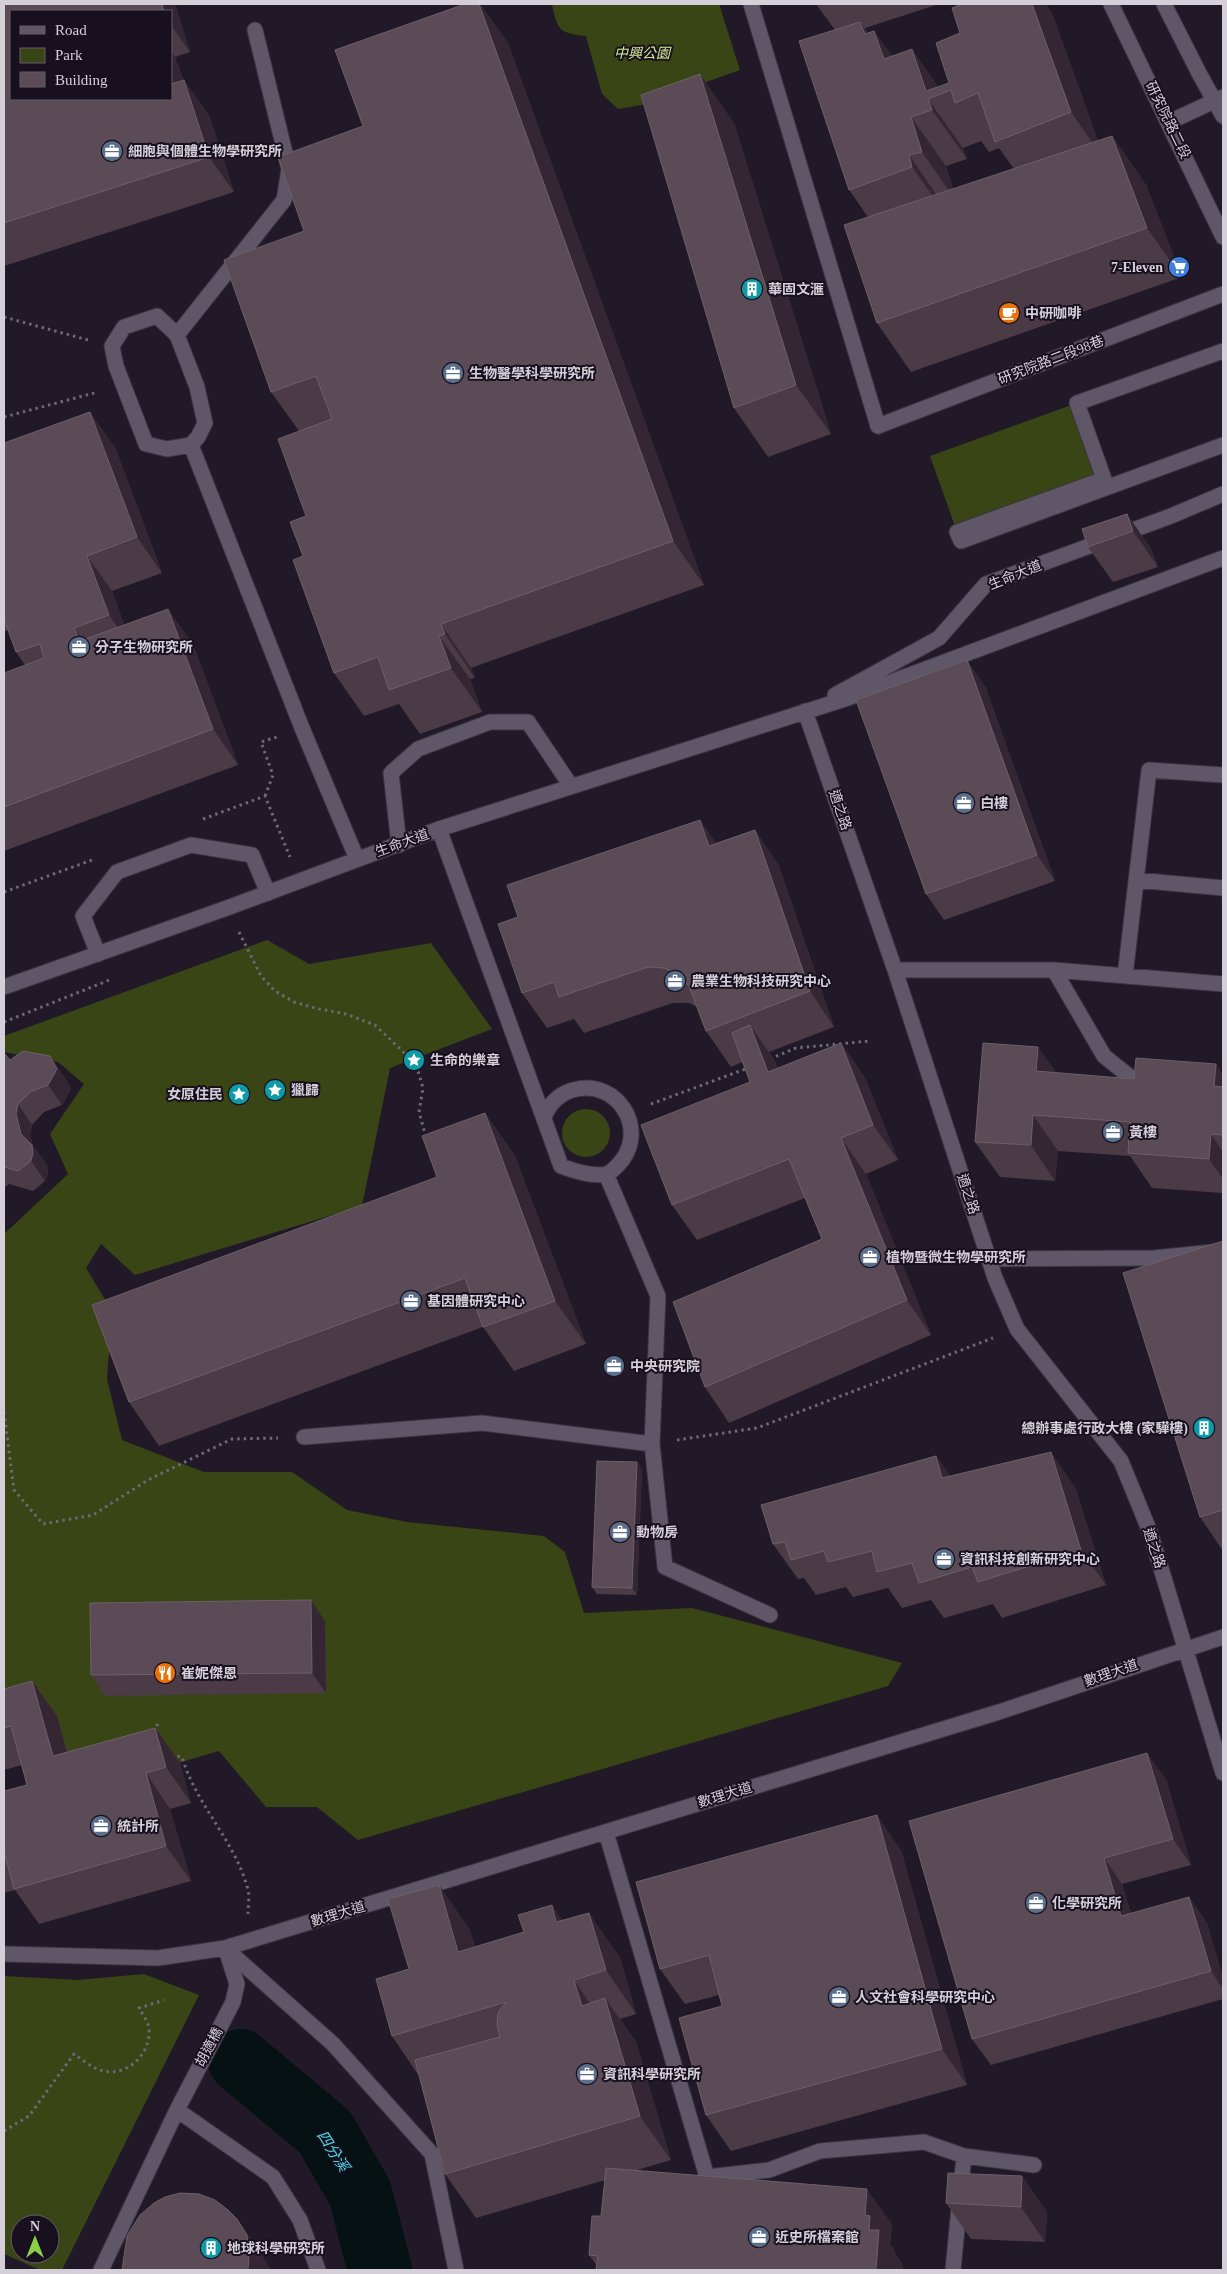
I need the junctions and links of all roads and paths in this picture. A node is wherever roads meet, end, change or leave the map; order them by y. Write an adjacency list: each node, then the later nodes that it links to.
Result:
1 (751, 4): 9 (street, 研究院路二段98巷)
2 (1111, 4): 7 (street, 研究院路二段)
3 (1164, 4): 5 (street)
4 (255, 30): 11 (street)
5 (1220, 99): 6 (street); 7 (street)
6 (1223, 116)
7 (1169, 122): 8 (street, 研究院路二段)
8 (1223, 237)
9 (1223, 294)
10 (4, 317): 12 (path)
11 (177, 335): 12 (street); 16 (street)
12 (112, 346): 14 (street)
13 (1223, 351): 17 (street)
14 (122, 386): 15 (path); 16 (street)
15 (4, 417)
16 (190, 445): 21 (street)
17 (1223, 445)
18 (1223, 494): 20 (street, 生命大道)
19 (1223, 558): 20 (street, 生命大道)
20 (805, 711): 23 (street, 生命大道); 37 (street, 適之路)
21 (302, 728): 24 (path); 28 (street)
22 (1223, 775): 30 (street)
23 (570, 786): 26 (street, 生命大道); 27 (street)
24 (266, 796): 25 (path); 31 (path)
25 (202, 820)
26 (439, 829): 27 (street, 生命大道); 47 (street)
27 (399, 844): 28 (street, 生命大道)
28 (357, 859): 31 (street, 生命大道)
29 (93, 860): 33 (path)
30 (1136, 880): 32 (street); 39 (street)
31 (299, 882): 34 (street, 生命大道)
32 (1223, 888)
33 (4, 892)
34 (268, 893): 36 (street, 生命大道); 36 (street)
35 (238, 929): 48 (path)
36 (98, 954): 41 (street, 生命大道)
37 (895, 970): 38 (street); 51 (street, 適之路)
38 (1054, 970): 39 (street); 45 (street)
39 (1125, 976): 40 (street)
40 (1223, 984)
41 (4, 987)
42 (870, 1041): 43 (path)
43 (763, 1062)
44 (755, 1066): 46 (path)
45 (1164, 1089)
46 (625, 1109): 47 (street); 49 (street)
47 (544, 1117): 49 (street)
48 (428, 1144)
49 (606, 1174): 55 (street)
50 (1223, 1251): 51 (street)
51 (988, 1259): 52 (street, 適之路)
52 (1017, 1329): 55 (path); 58 (street, 適之路)
53 (4, 1412): 54 (path)
54 (304, 1437): 55 (street)
55 (652, 1444): 56 (street)
56 (770, 1615)
57 (1223, 1637): 58 (street, 數理大道)
58 (1186, 1648): 62 (street, 適之路); 63 (street, 數理大道)
59 (159, 1721): 60 (path)
60 (152, 1735)
61 (167, 1754): 64 (path)
62 (1223, 1773)
63 (606, 1832): 64 (street, 數理大道); 70 (street)
64 (247, 1942): 65 (street, 數理大道)
65 (225, 1948): 66 (street, 數理大道); 68 (street, 胡適橋); 74 (street)
66 (4, 1954)
67 (164, 2000): 69 (path)
68 (177, 2110): 72 (street, 胡適橋); 73 (street)
69 (4, 2131)
70 (964, 2156): 71 (street); 75 (street)
71 (1034, 2165)
72 (102, 2270)
73 (318, 2270)
74 (456, 2270)
75 (953, 2270)

